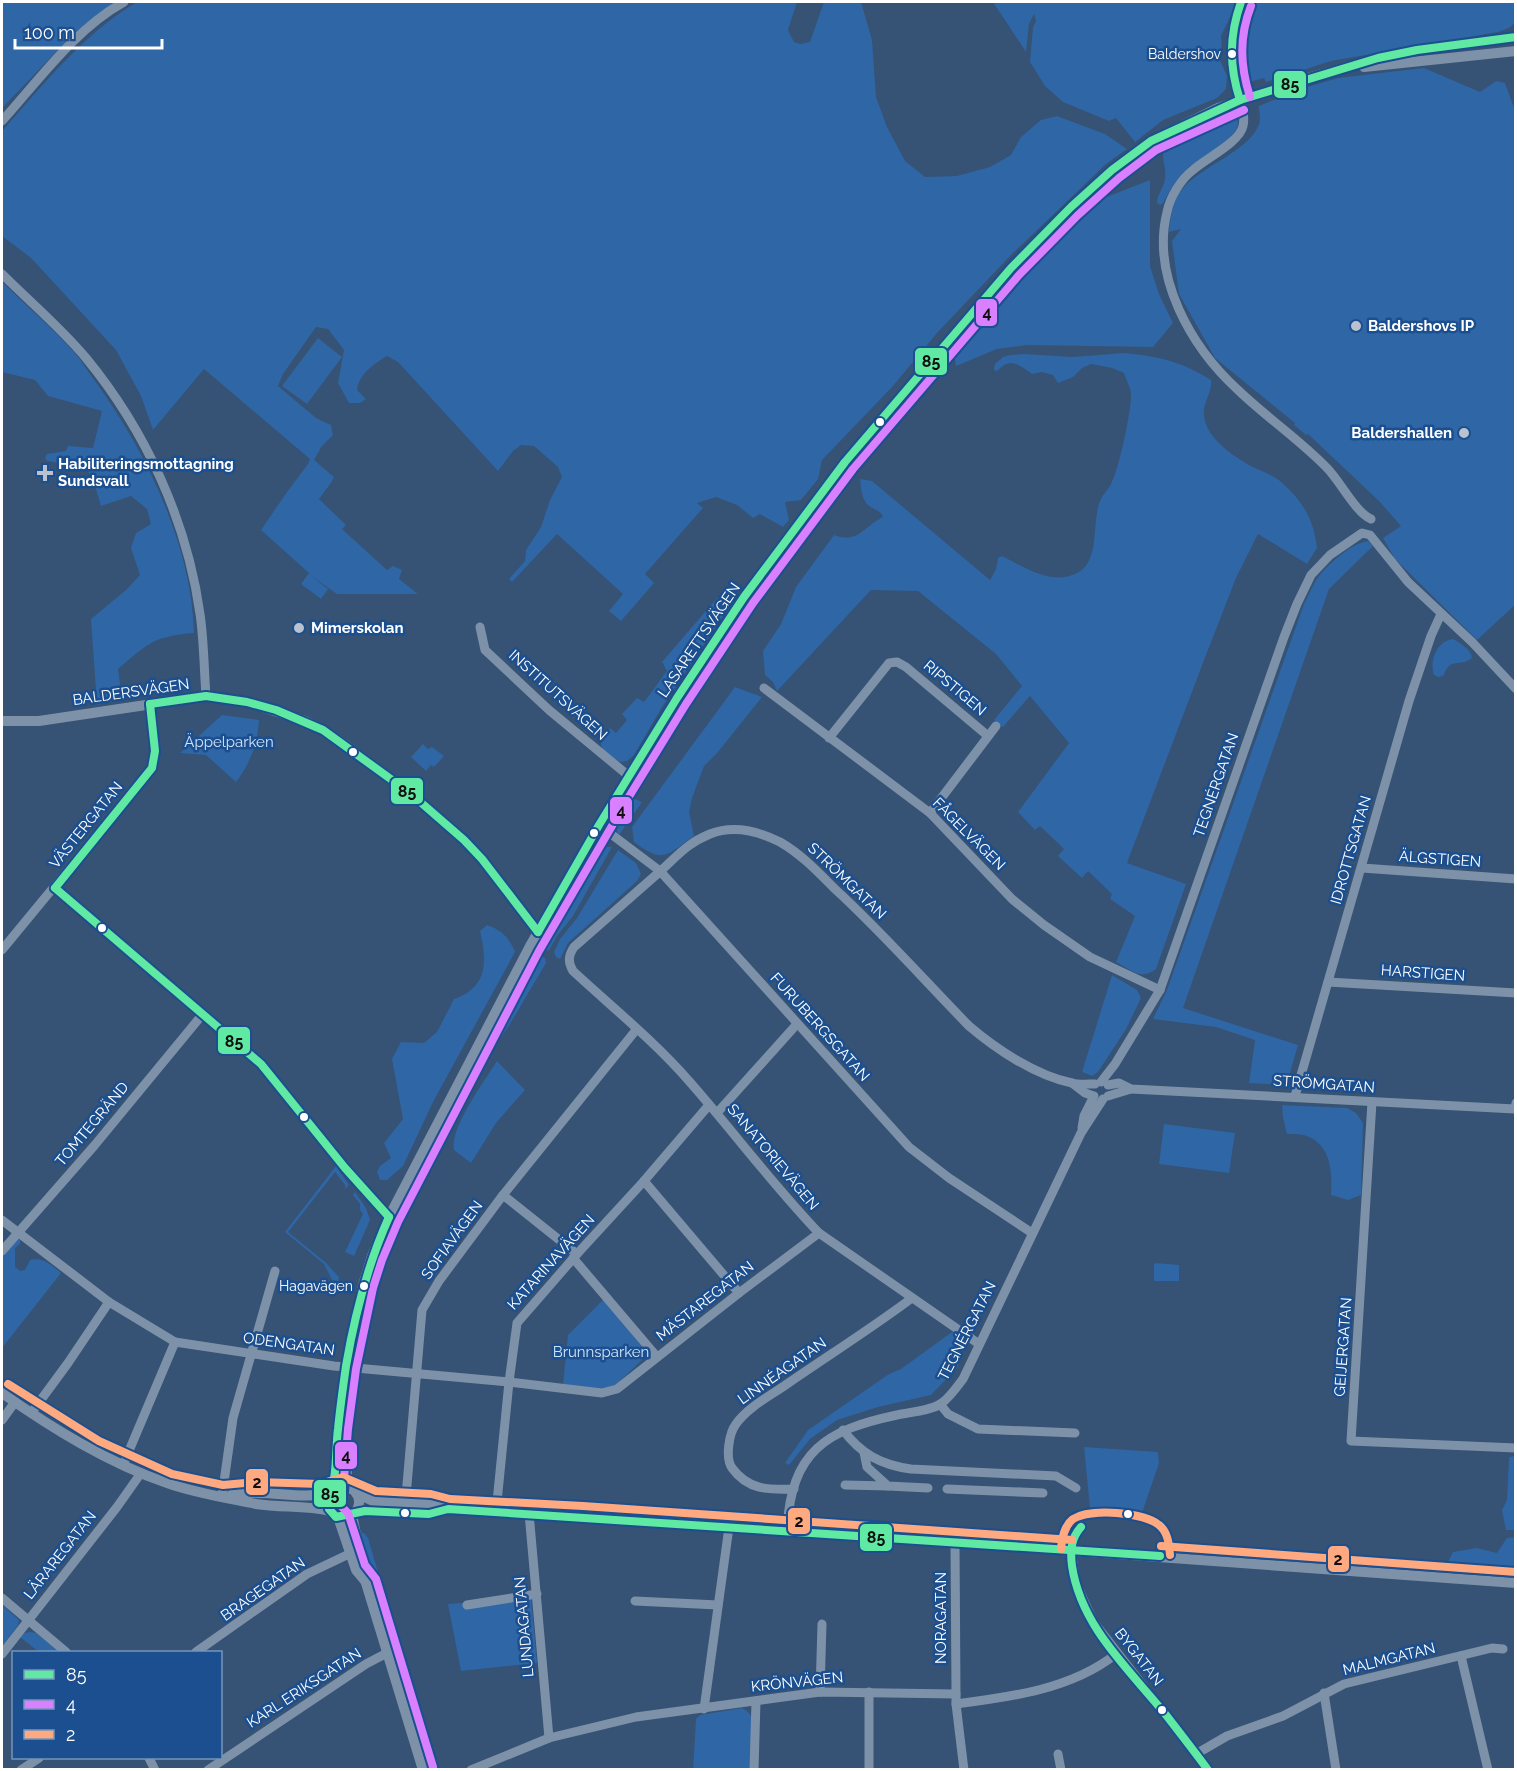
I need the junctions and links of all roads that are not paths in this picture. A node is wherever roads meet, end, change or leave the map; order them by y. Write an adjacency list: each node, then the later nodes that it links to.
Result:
1 (124, 2): 9 (street)
2 (1241, 2): 8 (street)
3 (1515, 29): 5 (street)
4 (1515, 37): 5 (street, LASARETTSVÄGEN)
5 (1498, 39): 7 (street, LASARETTSVÄGEN)
6 (1515, 51): 7 (street, LASARETTSVÄGEN)
7 (1349, 68): 8 (street, LASARETTSVÄGEN)
8 (1240, 100): 11 (street); 22 (street, LASARETTSVÄGEN)
9 (2, 121)
10 (2, 274): 16 (street)
11 (1371, 519)
12 (1441, 614): 15 (street); 25 (street, IDROTTSGATAN); 33 (street, TEGNÉRGATAN)
13 (480, 627): 22 (street, INSTITUTSVÄGEN)
14 (764, 688): 21 (street, FÅGELVÄGEN)
15 (1515, 689)
16 (206, 696): 17 (street, BALDERSVÄGEN); 29 (street, BALDERSVÄGEN)
17 (150, 704): 18 (street, BALDERSVÄGEN); 28 (street, VÄSTERGATAN)
18 (2, 721)
19 (996, 726): 20 (street, RIPSTIGEN)
20 (988, 736): 21 (street, RIPSTIGEN); 23 (street, RIPSTIGEN)
21 (829, 738): 23 (street, FÅGELVÄGEN)
22 (630, 777): 24 (street, LASARETTSVÄGEN)
23 (930, 813): 33 (street, FÅGELVÄGEN)
24 (599, 825): 26 (street, FURUBERGSGATAN); 29 (street, LASARETTSVÄGEN)
25 (1362, 868): 27 (street, ÄLGSTIGEN); 32 (street, IDROTTSGATAN)
26 (660, 872): 31 (street, STRÖMGATAN); 36 (street, FURUBERGSGATAN); 38 (street, STRÖMGATAN)
27 (1515, 879)
28 (54, 888): 30 (street, VÄSTERGATAN); 35 (street)
29 (538, 932): 49 (street, LASARETTSVÄGEN)
30 (2, 950)
31 (569, 963): 37 (street, SANATORIEVÄGEN)
32 (1328, 982): 34 (street, HARSTIGEN); 41 (street, IDROTTSGATAN)
33 (1160, 990): 39 (street, TEGNÉRGATAN)
34 (1515, 993)
35 (202, 1015): 49 (street); 51 (street, TOMTEGRÄND)
36 (797, 1024): 46 (street); 53 (street, FURUBERGSGATAN)
37 (636, 1030): 44 (street, SANATORIEVÄGEN); 48 (street, SOFIAVÄGEN)
38 (1072, 1083): 39 (street, STRÖMGATAN); 42 (street, STRÖMGATAN)
39 (1101, 1084): 40 (street, STRÖMGATAN); 42 (street); 42 (street)
40 (1131, 1089): 41 (street, STRÖMGATAN); 42 (street, STRÖMGATAN)
41 (1295, 1096): 43 (street, STRÖMGATAN)
42 (1102, 1097): 53 (street, TEGNÉRGATAN)
43 (1372, 1102): 45 (street, STRÖMGATAN); 76 (street, GEIJERGATAN)
44 (709, 1105): 46 (street, SANATORIEVÄGEN); 47 (street, KATARINAVÄGEN)
45 (1515, 1106)
46 (717, 1113): 52 (street, SANATORIEVÄGEN)
47 (644, 1181): 55 (street, KATARINAVÄGEN); 57 (street)
48 (503, 1195): 55 (street); 65 (street, SOFIAVÄGEN)
49 (389, 1217): 64 (street, LASARETTSVÄGEN)
50 (2, 1220): 51 (street, ODENGATAN)
51 (17, 1232): 54 (street, TOMTEGRÄND); 59 (street, ODENGATAN)
52 (819, 1233): 57 (street, MÄSTAREGATAN); 58 (street, SANATORIEVÄGEN)
53 (1032, 1233): 61 (street, TEGNÉRGATAN)
54 (2, 1251)
55 (575, 1256): 63 (street); 66 (street, KATARINAVÄGEN)
56 (275, 1271): 62 (street)
57 (738, 1293): 63 (street, MÄSTAREGATAN)
58 (912, 1298): 61 (street, SANATORIEVÄGEN); 84 (street, LINNÉAGATAN)
59 (109, 1302): 60 (street, ODENGATAN); 72 (street)
60 (175, 1342): 62 (street, ODENGATAN); 78 (street)
61 (978, 1344): 70 (street, TEGNÉRGATAN)
62 (252, 1354): 64 (street, ODENGATAN); 89 (street)
63 (657, 1357): 68 (street, MÄSTAREGATAN)
64 (346, 1367): 65 (street, ODENGATAN); 71 (street, LASARETTSVÄGEN)
65 (416, 1374): 66 (street, ODENGATAN); 90 (street, SOFIAVÄGEN)
66 (509, 1382): 68 (street, ODENGATAN); 91 (street, KATARINAVÄGEN)
67 (2, 1393): 69 (street)
68 (610, 1393)
69 (15, 1402): 72 (street); 73 (street)
70 (940, 1404): 74 (street); 75 (street)
71 (342, 1405): 86 (street, LASARETTSVÄGEN); 87 (street, LASARETTSVÄGEN)
72 (32, 1412): 78 (street)
73 (2, 1420)
74 (843, 1430): 77 (street); 84 (street)
75 (1075, 1433)
76 (1515, 1448)
77 (864, 1452): 81 (street); 83 (street)
78 (123, 1465): 79 (street)
79 (141, 1473): 89 (street); 107 (street, LÄRAREGATAN)
80 (845, 1485): 81 (street)
81 (888, 1486): 82 (street)
82 (928, 1488)
83 (1076, 1488)
84 (794, 1489): 96 (street)
85 (946, 1489): 88 (street)
86 (333, 1491): 87 (street); 89 (street); 93 (street)
87 (353, 1491): 90 (street); 94 (street)
88 (1043, 1493)
89 (222, 1496): 93 (street)
90 (405, 1508): 91 (street); 94 (street)
91 (496, 1512): 92 (street)
92 (529, 1513): 95 (street); 102 (street, LUNDAGATAN)
93 (334, 1514): 94 (street); 99 (street)
94 (353, 1514): 100 (street)
95 (729, 1527): 96 (street); 106 (street)
96 (787, 1530): 97 (street)
97 (955, 1542): 98 (street); 119 (street, NORAGATAN)
98 (1071, 1550): 101 (street); 114 (street, BYGATAN)
99 (350, 1554): 100 (street); 111 (street, BRAGEGATAN)
100 (366, 1583): 112 (street)
101 (1515, 1583)
102 (537, 1594): 105 (street); 122 (street, LUNDAGATAN)
103 (2, 1598): 107 (street)
104 (635, 1601): 106 (street)
105 (467, 1605)
106 (718, 1605): 121 (street)
107 (29, 1619): 110 (street); 113 (street, LÄRAREGATAN)
108 (822, 1624): 116 (street)
109 (1503, 1649): 115 (street, MALMGATAN)
110 (64, 1651)
111 (199, 1651)
112 (387, 1653): 127 (street, KARL ERIKSGATAN); 128 (street)
113 (2, 1654)
114 (1116, 1654): 119 (street, KRÖNVÄGEN); 124 (street, BYGATAN)
115 (1461, 1656): 118 (street, MALMGATAN); 136 (street)
116 (820, 1692): 117 (street, KRÖNVÄGEN); 120 (street, KRÖNVÄGEN)
117 (869, 1692): 119 (street, KRÖNVÄGEN); 131 (street)
118 (1324, 1693): 124 (street, MALMGATAN); 135 (street)
119 (956, 1699): 132 (street, NORAGATAN)
120 (756, 1701): 121 (street, KRÖNVÄGEN); 130 (street)
121 (704, 1709): 122 (street, KRÖNVÄGEN)
122 (549, 1738): 129 (street, KRÖNVÄGEN)
123 (1058, 1754): 133 (street)
124 (1196, 1754): 134 (street, BYGATAN)
125 (38, 1759): 126 (street)
126 (21, 1770)
127 (208, 1770)
128 (423, 1770)
129 (471, 1770)
130 (754, 1770)
131 (869, 1770)
132 (964, 1770)
133 (1061, 1770)
134 (1208, 1770)
135 (1336, 1770)
136 (1488, 1770)

